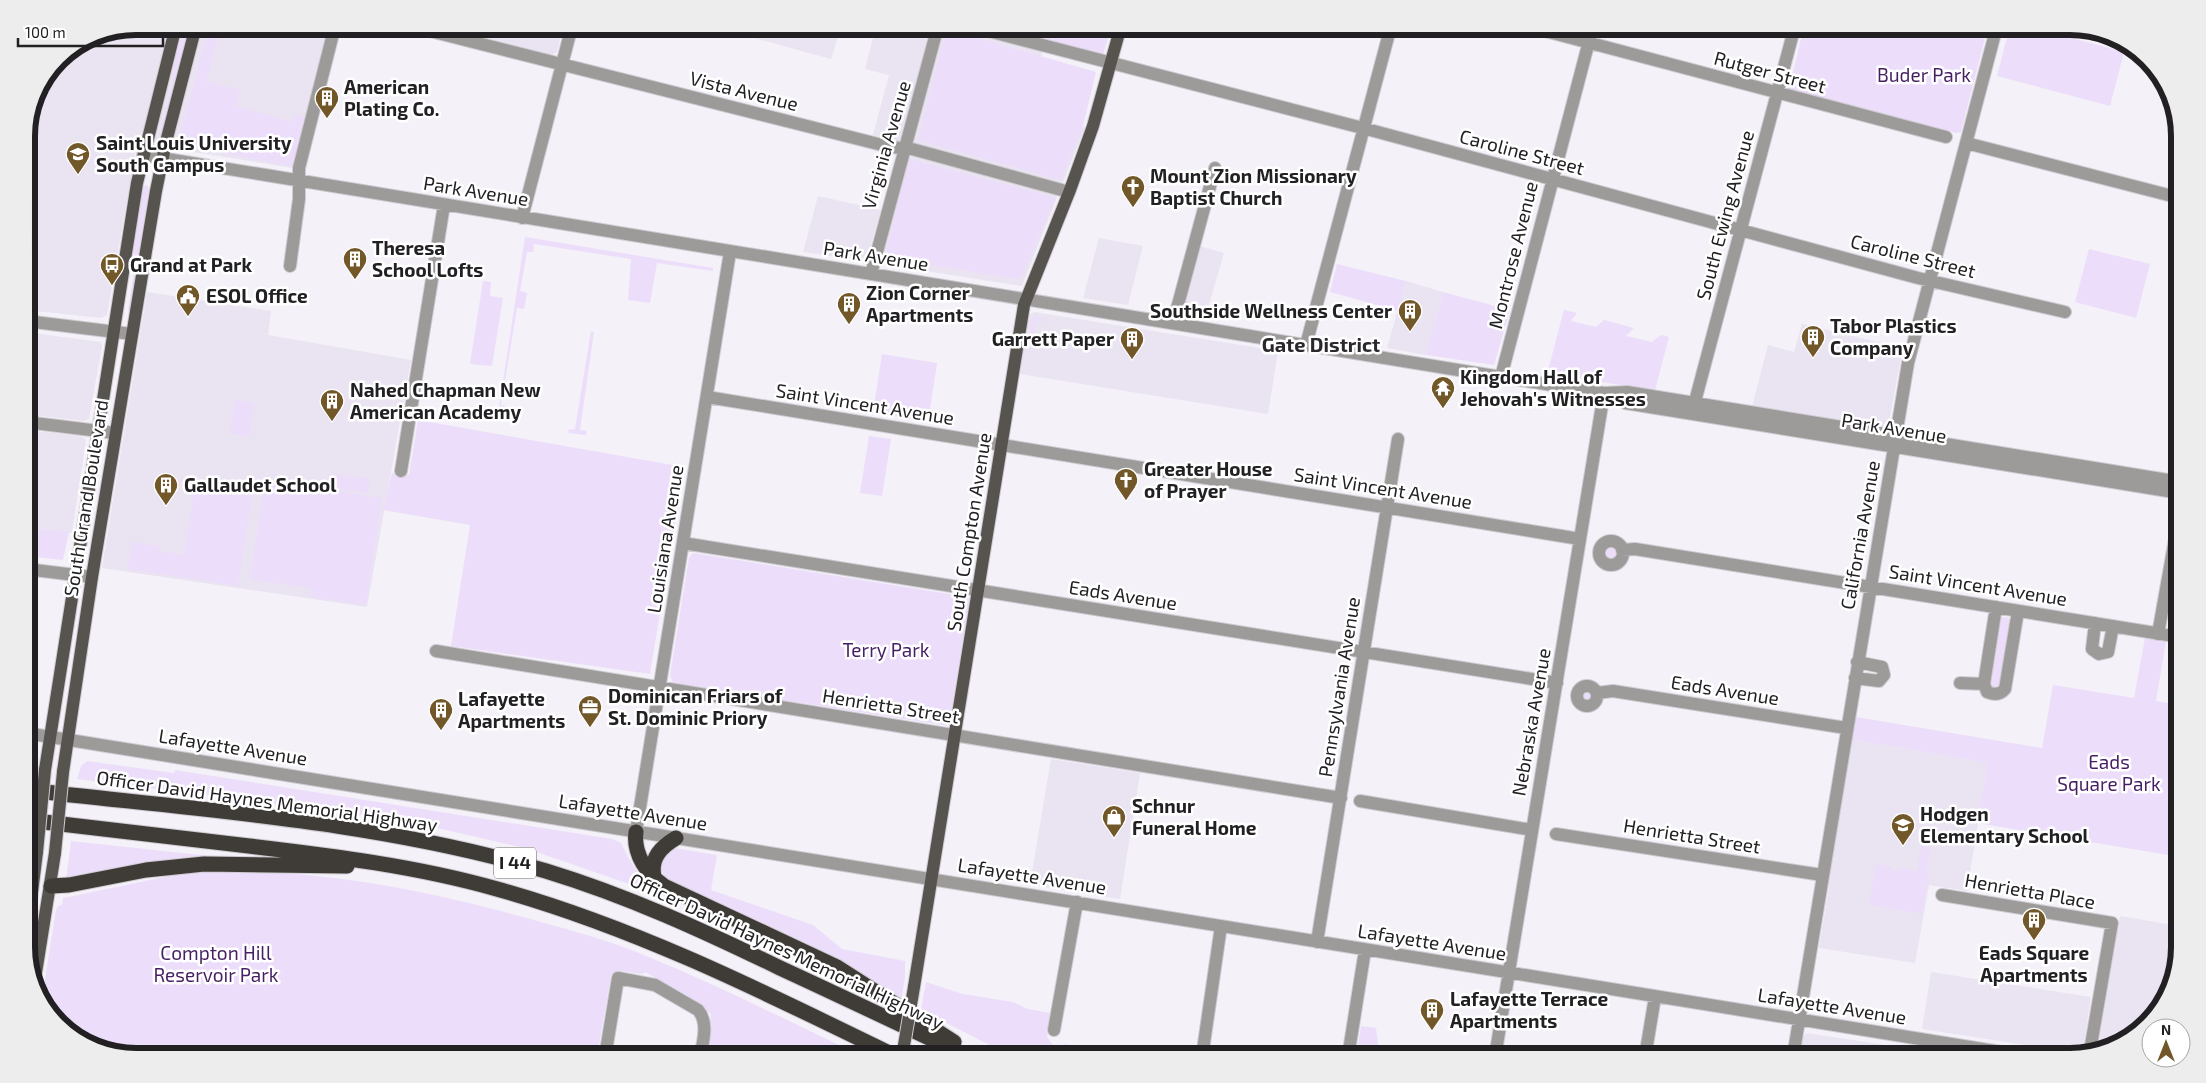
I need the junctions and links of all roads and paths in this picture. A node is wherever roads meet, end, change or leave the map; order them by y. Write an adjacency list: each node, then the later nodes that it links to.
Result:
1 (174, 35): 22 (main road, South Grand Boulevard)
2 (194, 35): 23 (main road, South Grand Boulevard)
3 (333, 35): 26 (street)
4 (446, 35): 15 (street, Vista Avenue)
5 (570, 35): 15 (street)
6 (936, 35): 21 (street, Virginia Avenue)
7 (1002, 35): 16 (street, Caroline Street)
8 (1118, 35): 16 (main road, South Compton Avenue)
9 (1389, 35): 18 (street)
10 (1559, 35): 14 (street, Rutger Street)
11 (1590, 35): 14 (street, Montrose Avenue)
12 (1793, 35): 17 (street, South Ewing Avenue)
13 (1995, 35): 20 (street, California Avenue)
14 (1588, 43): 17 (street, Rutger Street); 25 (street, Montrose Avenue)
15 (562, 64): 21 (street, Vista Avenue); 30 (street)
16 (1110, 64): 18 (street, Caroline Street); 27 (main road, South Compton Avenue)
17 (1777, 94): 19 (street, Rutger Street); 31 (street, South Ewing Avenue)
18 (1364, 128): 25 (street, Caroline Street); 42 (street)
19 (1946, 137)
20 (1966, 143): 28 (street); 35 (street, California Avenue)
21 (904, 149): 27 (street, Vista Avenue); 34 (street, Virginia Avenue)
22 (143, 155): 23 (street, Park Avenue); 40 (main road, South Grand Boulevard)
23 (162, 159): 26 (street, Park Avenue); 41 (main road, South Grand Boulevard)
24 (1215, 168): 39 (street)
25 (1552, 180): 31 (street, Caroline Street); 43 (street, Montrose Avenue)
26 (299, 182): 29 (street, Park Avenue); 33 (street)
27 (1069, 192): 36 (main road, South Compton Avenue)
28 (2171, 196)
29 (444, 205): 30 (street, Park Avenue); 53 (street)
30 (522, 218): 32 (street, Park Avenue)
31 (1741, 231): 35 (street, Caroline Street); 46 (street, South Ewing Avenue)
32 (730, 252): 34 (street, Park Avenue); 45 (street, Louisiana Avenue)
33 (290, 266)
34 (871, 274): 36 (street, Park Avenue)
35 (1929, 281): 37 (street, Caroline Street); 51 (street, California Avenue)
36 (1025, 300): 39 (street, Park Avenue); 52 (main road, South Compton Avenue)
37 (2065, 312)
38 (35, 322): 40 (street)
39 (1173, 323): 42 (street, Park Avenue)
40 (113, 331): 41 (street); 48 (main road, South Grand Boulevard)
41 (132, 334): 49 (main road, South Grand Boulevard)
42 (1306, 345): 43 (street, Park Avenue)
43 (1501, 377): 44 (street, Park Avenue)
44 (1604, 393): 46 (street, Park Avenue); 57 (street, Nebraska Avenue)
45 (707, 397): 52 (street, Saint Vincent Avenue); 58 (street, Louisiana Avenue)
46 (1694, 409): 51 (street, Park Avenue)
47 (35, 423): 48 (street)
48 (97, 431): 49 (street); 62 (main road, South Grand Boulevard)
49 (115, 433): 63 (main road, South Grand Boulevard)
50 (1398, 439): 56 (street, Pennsylvania Avenue)
51 (1894, 441): 54 (street, Park Avenue); 55 (street, Park Avenue); 64 (street, California Avenue)
52 (1002, 445): 56 (street, Saint Vincent Avenue); 65 (main road, South Compton Avenue)
53 (401, 471)
54 (2171, 481)
55 (2171, 490)
56 (1387, 508): 57 (street, Saint Vincent Avenue); 73 (street, Pennsylvania Avenue)
57 (1580, 539): 76 (street, Nebraska Avenue)
58 (683, 543): 65 (street, Eads Avenue); 79 (street, Louisiana Avenue)
59 (1622, 550): 64 (street, Saint Vincent Avenue)
60 (2171, 561): 70 (street)
61 (35, 570): 62 (street)
62 (75, 575): 63 (street); 83 (main road, South Grand Boulevard)
63 (92, 577): 85 (main road, South Grand Boulevard)
64 (1870, 586): 66 (street, Saint Vincent Avenue); 74 (street, California Avenue)
65 (978, 591): 73 (street, Eads Avenue); 84 (main road, South Compton Avenue)
66 (1996, 607): 67 (street, Saint Vincent Avenue); 78 (street)
67 (2018, 610): 68 (street, Saint Vincent Avenue); 78 (street)
68 (2095, 623): 69 (street, Saint Vincent Avenue); 69 (street)
69 (2112, 626): 70 (street, Saint Vincent Avenue)
70 (2158, 634): 71 (street, Saint Vincent Avenue)
71 (2171, 636)
72 (436, 651): 79 (street, Henrietta Street)
73 (1363, 652): 76 (street, Eads Avenue); 87 (street, Pennsylvania Avenue)
74 (1857, 662): 75 (street, California Avenue); 75 (street)
75 (1855, 678): 81 (street, California Avenue)
76 (1557, 683): 90 (street, Nebraska Avenue)
77 (1960, 683): 78 (street)
78 (1984, 684)
79 (660, 688): 84 (street, Henrietta Street); 91 (street, Louisiana Avenue)
80 (1597, 693): 81 (street, Eads Avenue)
81 (1846, 728): 96 (street, California Avenue)
82 (35, 734): 83 (street, Lafayette Avenue)
83 (49, 736): 85 (street, Lafayette Avenue); 94 (main road, South Grand Boulevard, bridge)
84 (955, 736): 87 (street, Henrietta Street); 98 (main road, South Compton Avenue)
85 (67, 739): 91 (street, Lafayette Avenue); 100 (main road, South Grand Boulevard, bridge)
86 (35, 791): 117 (highway, Officer David Haynes Memorial Highway / I 44)
87 (1341, 798): 104 (street, Pennsylvania Avenue)
88 (1360, 801): 90 (street)
89 (35, 821): 95 (highway, I 44)
90 (1532, 830): 107 (street, Nebraska Avenue)
91 (636, 832): 93 (street, Lafayette Avenue); 97 (highway)
92 (1556, 834): 96 (street, Henrietta Street)
93 (676, 838): 97 (highway); 98 (street, Lafayette Avenue)
94 (35, 861)
95 (390, 865): 100 (highway); 115 (highway, I 44)
96 (1822, 875): 109 (street, California Avenue)
97 (654, 878): 118 (highway)
98 (931, 879): 102 (street, Lafayette Avenue); 116 (main road, South Compton Avenue, bridge)
99 (35, 884): 100 (street)
100 (51, 886): 106 (main road, South Grand Boulevard)
101 (1942, 895): 112 (street, Henrietta Place)
102 (1077, 902): 103 (street, Lafayette Avenue); 110 (street)
103 (1221, 926): 104 (street, Lafayette Avenue); 119 (street)
104 (1317, 942): 105 (street, Lafayette Avenue)
105 (1365, 950): 107 (street, Lafayette Avenue); 120 (street)
106 (37, 967)
107 (1510, 973): 108 (street, Lafayette Avenue); 121 (street, Nebraska Avenue)
108 (1655, 997): 109 (street, Lafayette Avenue); 122 (street)
109 (1798, 1020): 111 (street, Lafayette Avenue); 123 (street, California Avenue)
110 (1054, 1030)
111 (1936, 1042): 124 (street); 125 (street, Lafayette Avenue)
112 (2091, 1046)
113 (606, 1048): 114 (street)
114 (701, 1048)
115 (878, 1048)
116 (904, 1048)
117 (952, 1048)
118 (961, 1048)
119 (1203, 1048)
120 (1349, 1048)
121 (1497, 1048)
122 (1646, 1048)
123 (1794, 1048)
124 (1935, 1048)
125 (1974, 1048)

